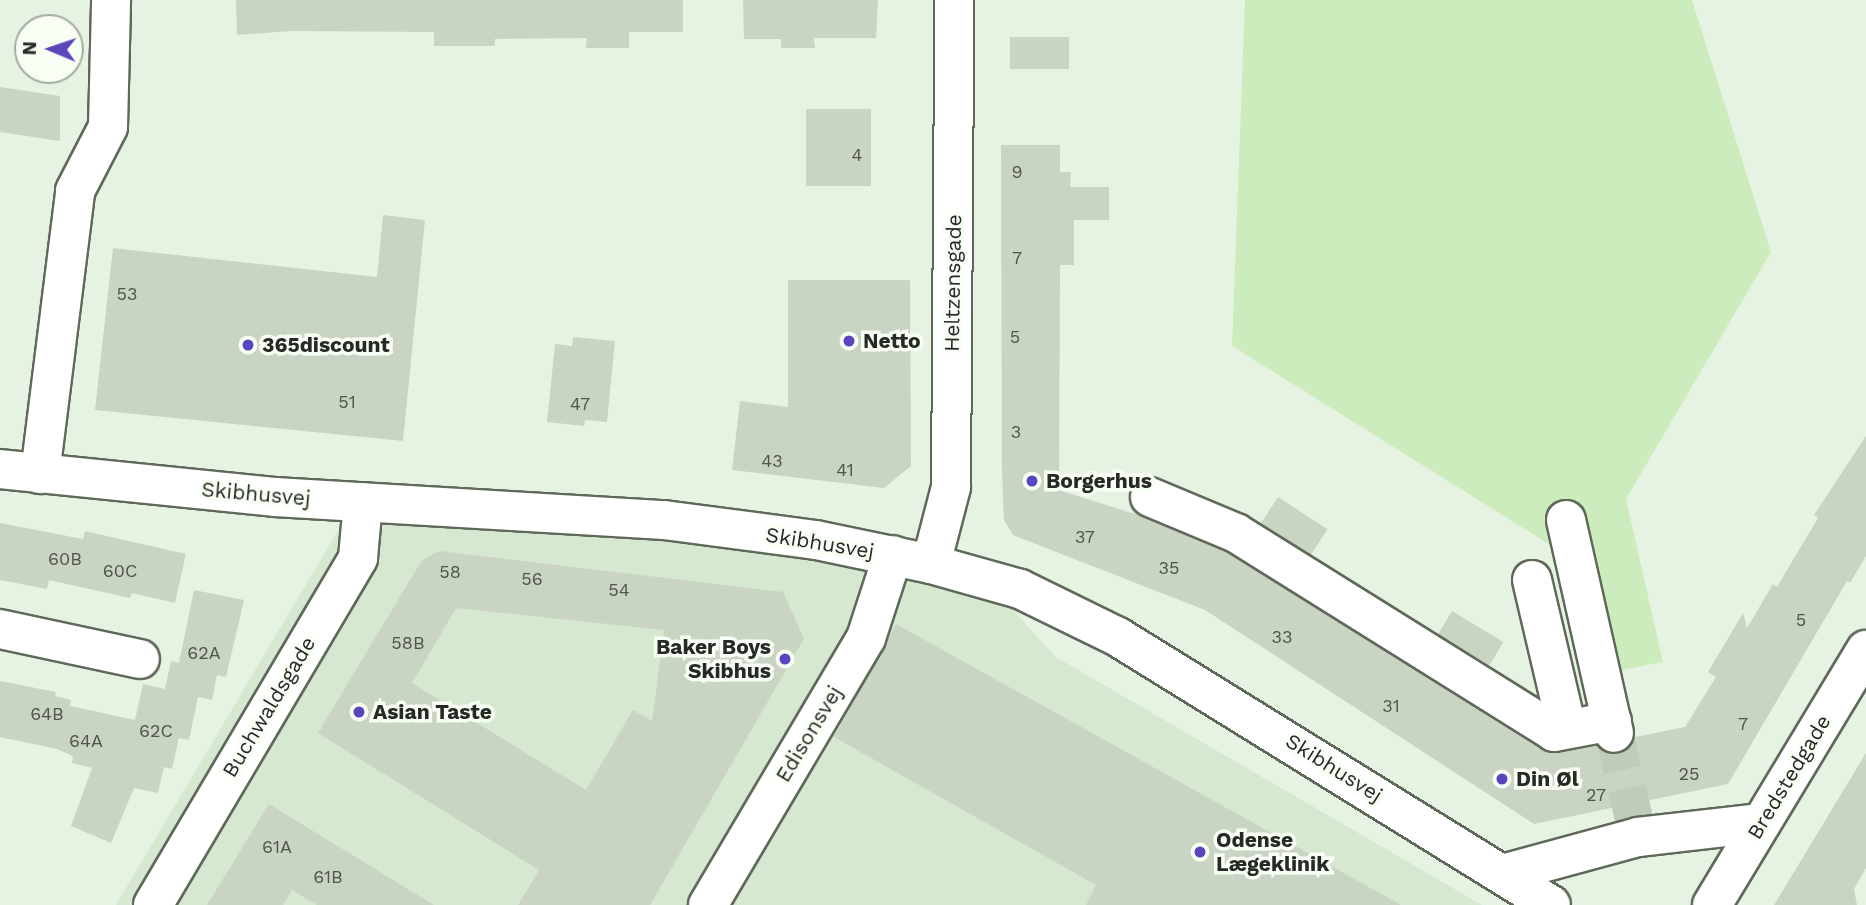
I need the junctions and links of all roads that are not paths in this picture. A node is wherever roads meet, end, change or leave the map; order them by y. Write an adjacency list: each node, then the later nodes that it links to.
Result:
1 (111, 0): 4 (street)
2 (954, 0): 9 (street, Heltzensgade)
3 (0, 469): 4 (street, Skibhusvej)
4 (40, 474): 6 (street, Skibhusvej)
5 (1150, 497): 14 (street)
6 (363, 502): 8 (street, Skibhusvej); 17 (street, Buchwaldsgade)
7 (1566, 520): 14 (street)
8 (893, 555): 9 (street, Skibhusvej); 18 (street, Edisonsvej)
9 (931, 564): 16 (street, Skibhusvej)
10 (1532, 580): 14 (street)
11 (0, 629): 13 (street)
12 (1866, 650): 15 (street, Bredstedgade)
13 (140, 659)
14 (1567, 729)
15 (1761, 823): 16 (street); 20 (street, Bredstedgade)
16 (1502, 874): 19 (street, Skibhusvej)
17 (153, 905)
18 (708, 905)
19 (1551, 905)
20 (1712, 905)

